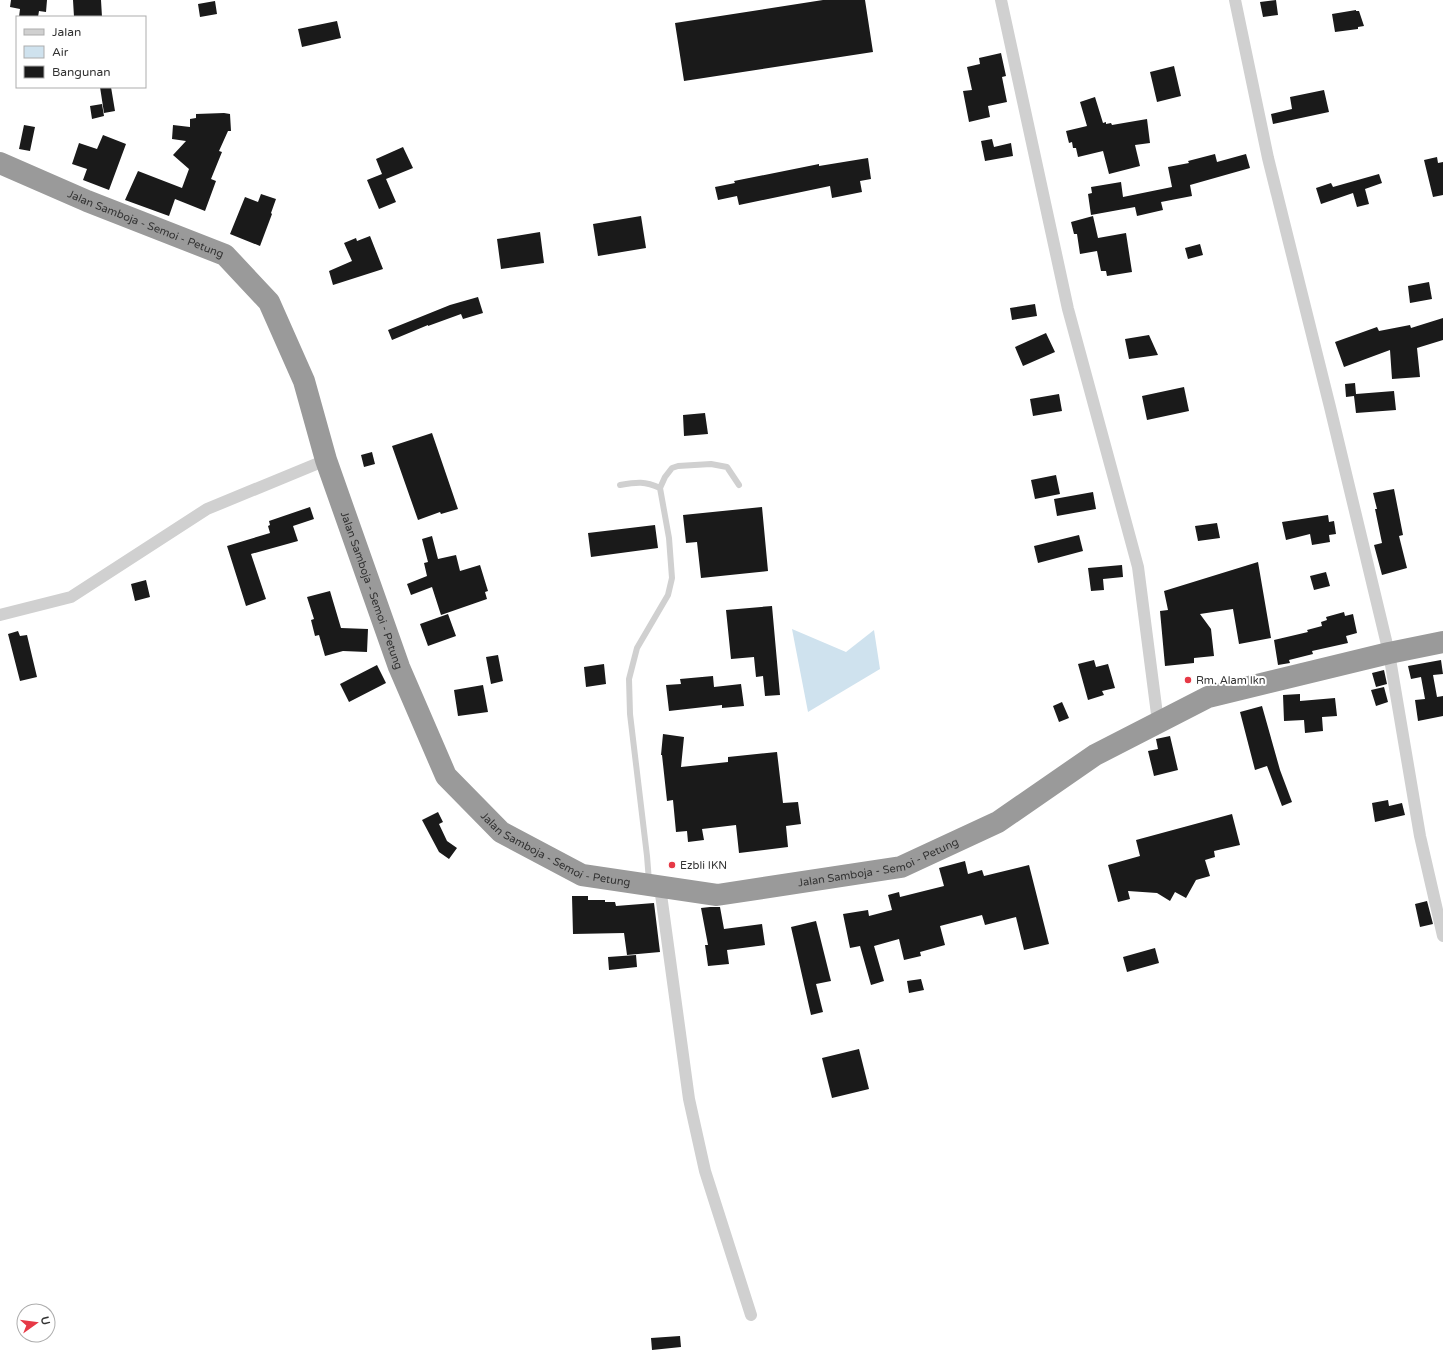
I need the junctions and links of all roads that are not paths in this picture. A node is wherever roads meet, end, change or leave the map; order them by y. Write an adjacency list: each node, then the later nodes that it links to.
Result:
1 (1001, 0): 11 (street)
2 (1235, 0): 10 (street)
3 (0, 163): 4 (highway, Jalan Samboja - Semoi - Petung)
4 (326, 460): 8 (street); 12 (highway, Jalan Samboja - Semoi - Petung)
5 (739, 485): 7 (lane)
6 (620, 486): 7 (lane)
7 (660, 488): 12 (lane)
8 (0, 615)
9 (1443, 642): 10 (highway, Jalan Samboja - Semoi - Petung)
10 (1388, 653): 11 (highway, Jalan Samboja - Semoi - Petung); 13 (street)
11 (1158, 722): 12 (highway, Jalan Samboja - Semoi - Petung)
12 (654, 886): 14 (street)
13 (1443, 936)
14 (751, 1315)

